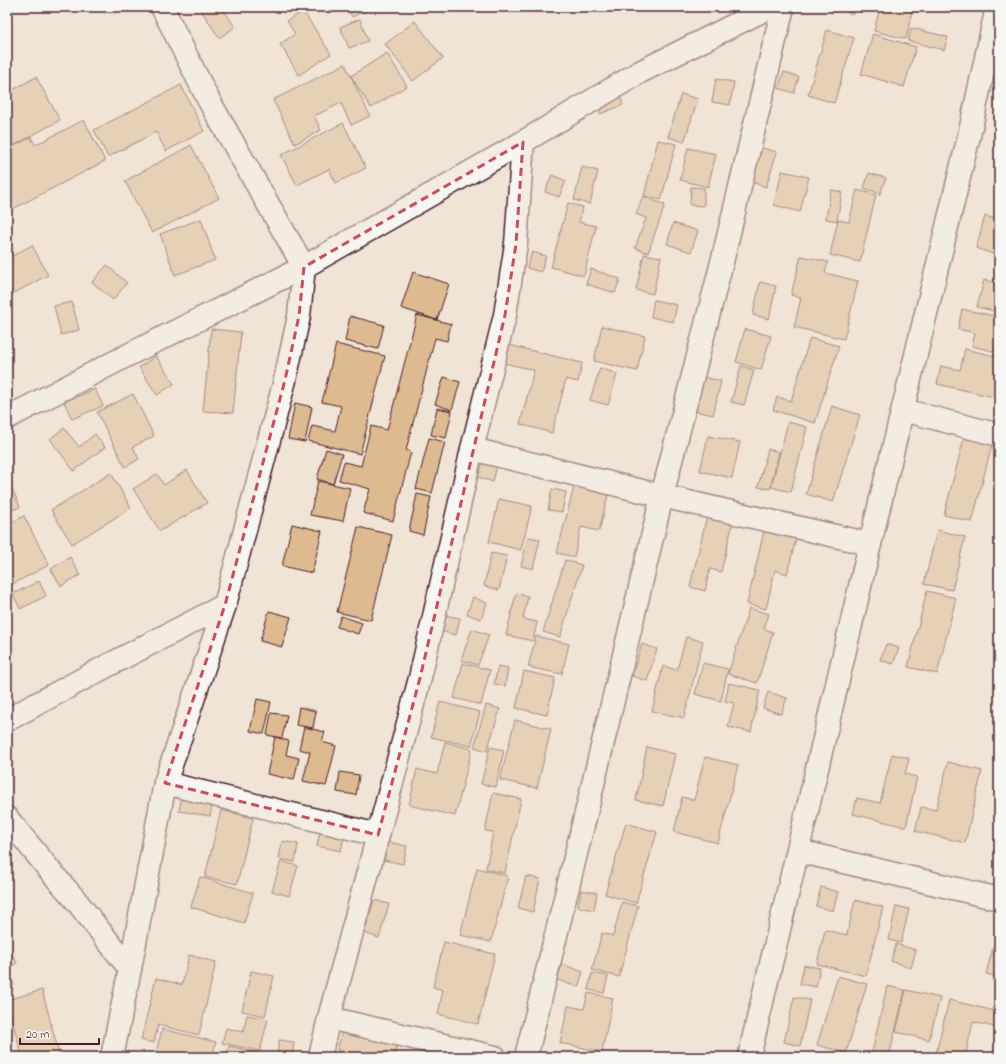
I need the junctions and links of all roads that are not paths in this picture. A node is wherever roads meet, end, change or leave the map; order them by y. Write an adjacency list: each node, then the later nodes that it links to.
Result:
1 (162, 7): 6 (street)
2 (770, 7): 5 (street)
3 (783, 7): 11 (street)
4 (997, 7): 7 (street)
5 (523, 142): 6 (street); 10 (street)
6 (304, 267): 8 (street); 13 (street)
7 (903, 410): 9 (street); 12 (street)
8 (7, 418)
9 (999, 435)
10 (472, 449): 11 (street); 17 (street)
11 (662, 496): 12 (street); 25 (street)
12 (870, 544): 18 (street)
13 (225, 604): 14 (street); 15 (street)
14 (7, 720)
15 (165, 783): 17 (street); 20 (street)
16 (7, 818): 20 (street)
17 (378, 835): 21 (street)
18 (798, 851): 19 (street); 26 (street)
19 (999, 899)
20 (130, 969): 22 (street)
21 (329, 1018): 23 (street); 24 (street)
22 (112, 1057)
23 (320, 1057)
24 (496, 1057)
25 (526, 1057)
26 (749, 1057)

